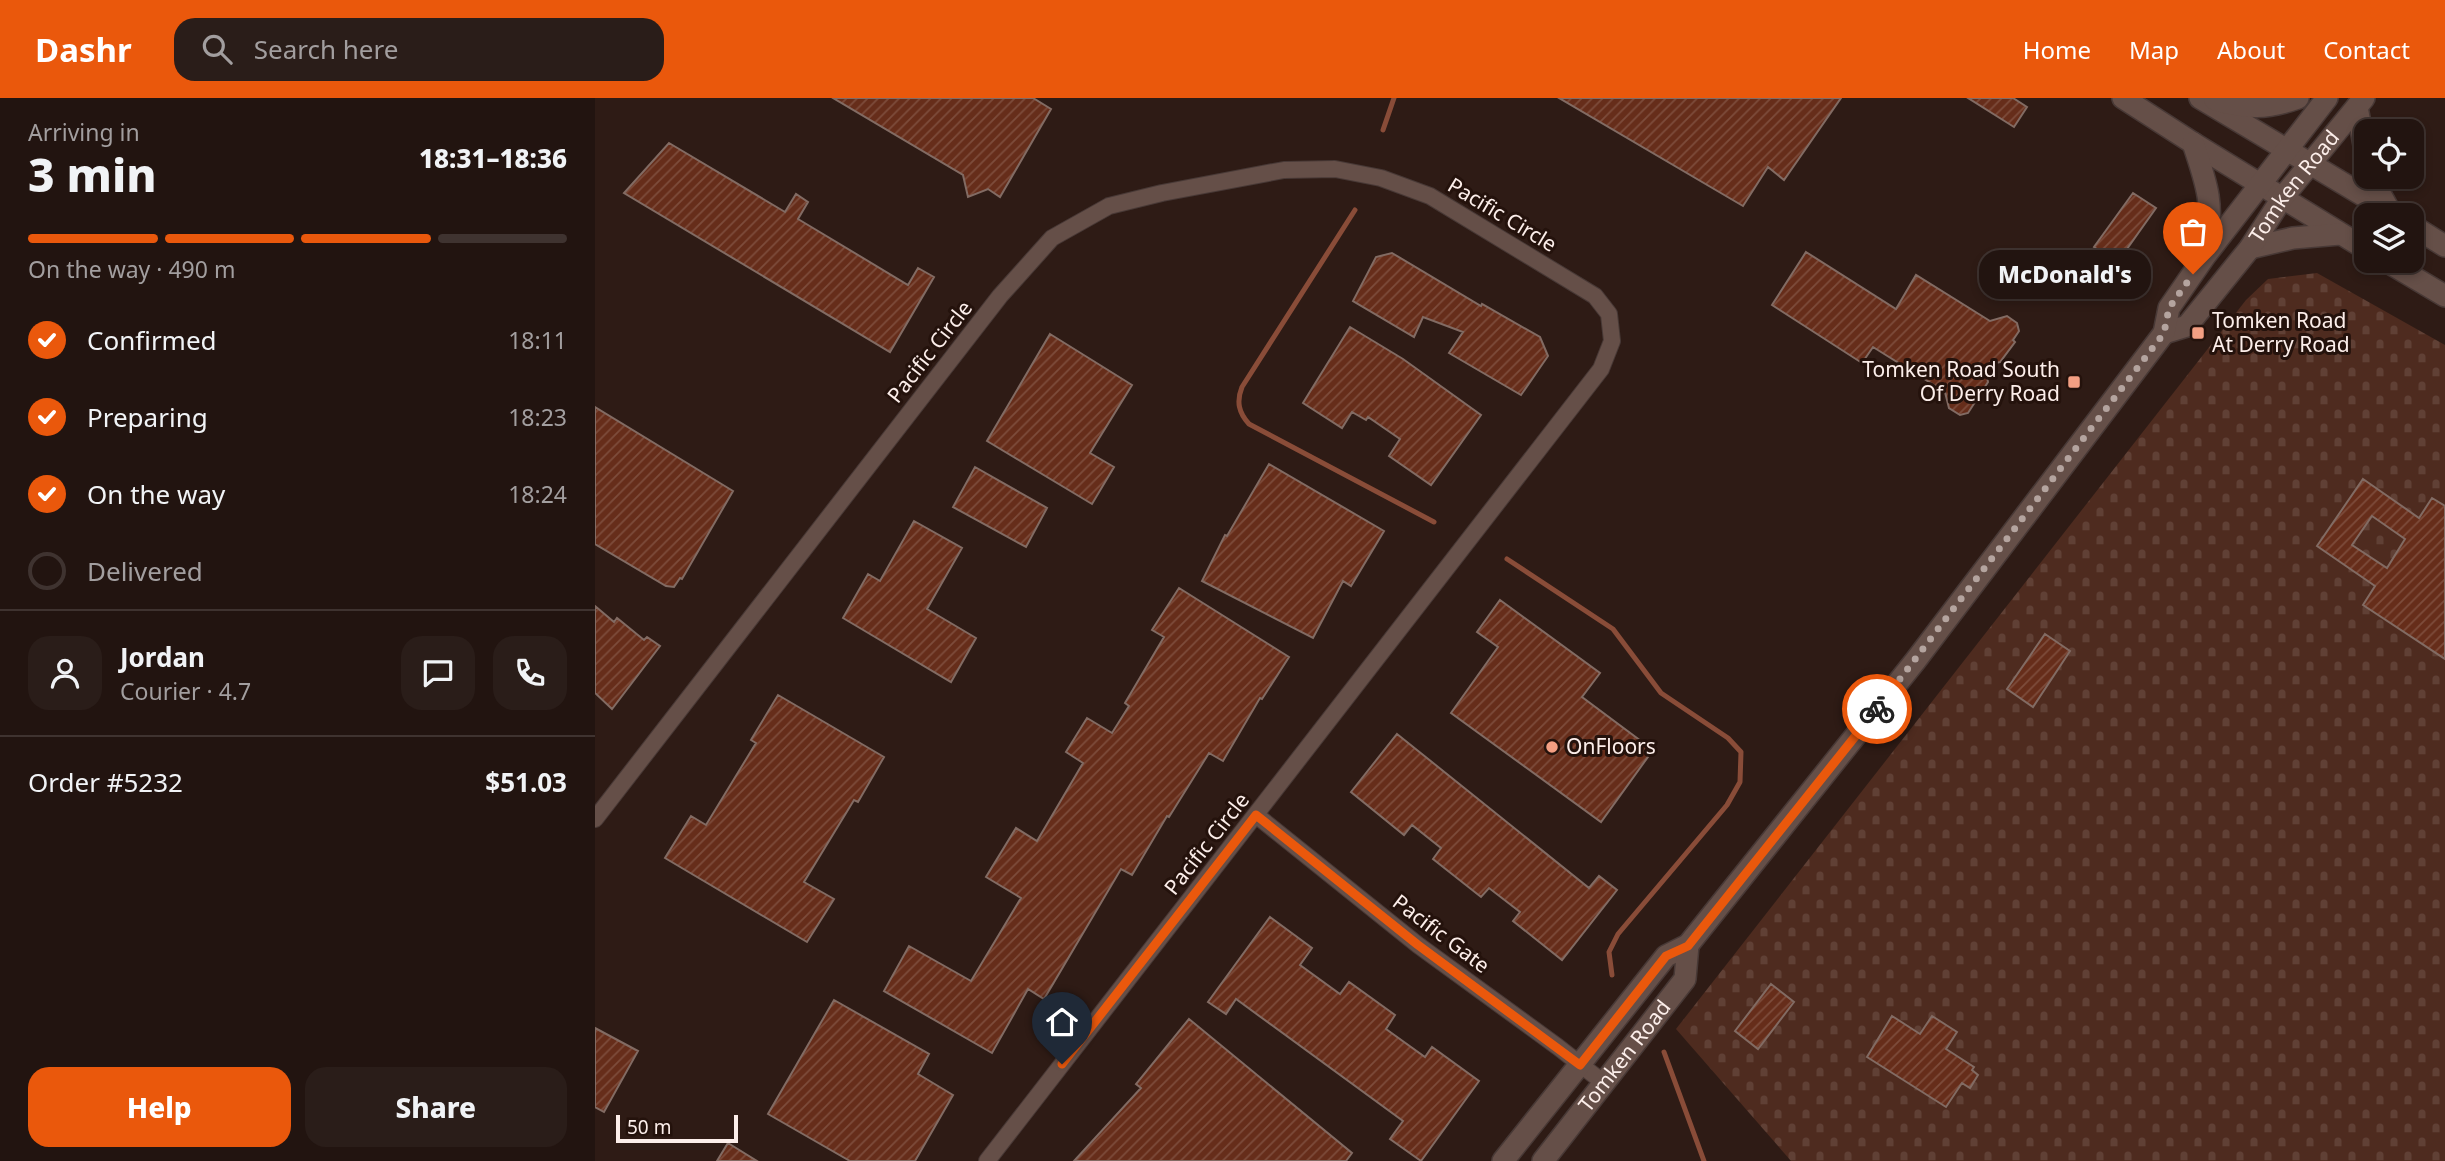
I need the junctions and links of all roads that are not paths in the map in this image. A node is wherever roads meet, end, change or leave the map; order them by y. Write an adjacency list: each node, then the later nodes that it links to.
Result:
1 (2123, 98): 7 (main road)
2 (2200, 98): 8 (main road)
3 (2207, 98): 4 (main road)
4 (2298, 98)
5 (2327, 98): 8 (main road, Tomken Road)
6 (2360, 103): 9 (main road, Tomken Road)
7 (2193, 143): 10 (main road); 18 (main road)
8 (2285, 150): 9 (main road); 10 (main road, Tomken Road)
9 (2309, 165): 11 (main road, Tomken Road); 12 (main road)
10 (2260, 183): 11 (main road); 18 (main road, Tomken Road)
11 (2283, 197): 14 (main road); 17 (main road, Tomken Road)
12 (2376, 203)
13 (2424, 233): 16 (main road)
14 (2340, 234): 15 (main road); 17 (main road)
15 (2354, 242)
16 (2445, 246)
17 (2250, 248): 21 (main road, Tomken Road)
18 (2205, 256): 21 (main road, Tomken Road)
19 (2406, 273): 20 (main road)
20 (2445, 296)
21 (2164, 333): 24 (main road, Tomken Road)
22 (1256, 815): 23 (street, Pacific Circle); 25 (street, Pacific Gate); 27 (street, Pacific Circle)
23 (595, 819)
24 (1688, 946): 25 (main road, Tomken Road); 26 (main road, Tomken Road)
25 (1580, 1065): 26 (street, Pacific Gate); 28 (main road, Tomken Road)
26 (1604, 1083): 29 (main road, Tomken Road)
27 (987, 1161)
28 (1503, 1161)
29 (1543, 1161)

